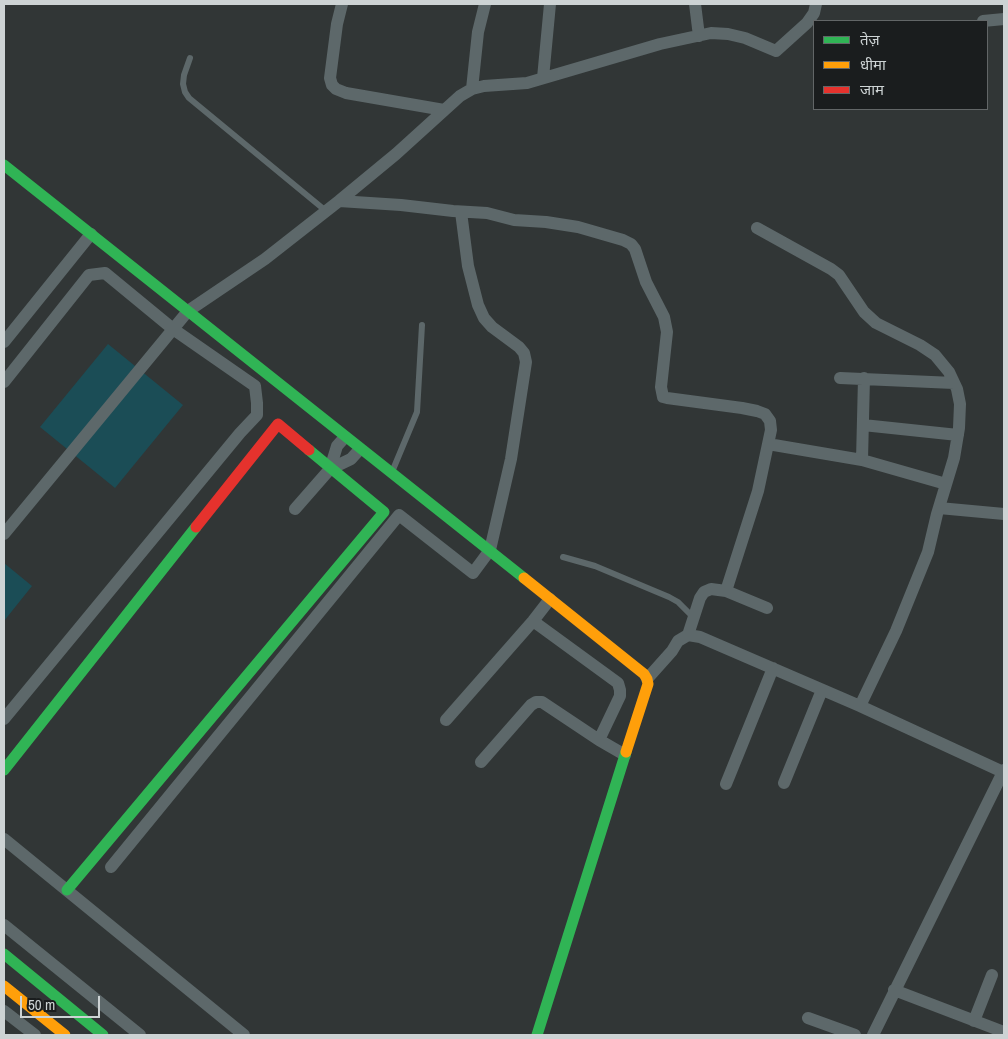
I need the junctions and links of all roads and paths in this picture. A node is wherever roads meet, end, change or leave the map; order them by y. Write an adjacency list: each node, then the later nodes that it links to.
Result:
1 (342, 4): 12 (street)
2 (485, 4): 11 (street)
3 (550, 4): 10 (street)
4 (695, 4): 8 (street)
5 (816, 4): 8 (street)
6 (1004, 18): 7 (street)
7 (988, 20)
8 (699, 36): 10 (street)
9 (190, 58): 15 (lane)
10 (543, 78): 11 (street)
11 (472, 89): 12 (street)
12 (444, 110): 14 (street)
13 (4, 165): 18 (street)
14 (339, 202): 15 (street); 16 (street)
15 (326, 211): 19 (street)
16 (461, 212): 30 (street); 40 (street)
17 (756, 228): 26 (street)
18 (91, 234): 19 (street); 22 (street)
19 (188, 311): 21 (street); 29 (street)
20 (422, 325): 34 (lane)
21 (173, 329): 25 (street); 39 (street); 52 (street)
22 (4, 342)
23 (840, 378): 24 (street)
24 (864, 378): 26 (street); 27 (street)
25 (4, 382)
26 (954, 383): 28 (street)
27 (863, 424): 28 (street); 32 (street)
28 (958, 436): 35 (street)
29 (345, 437): 31 (street); 33 (street)
30 (768, 444): 32 (street); 42 (street)
31 (360, 449): 33 (street); 34 (street)
32 (862, 460): 35 (street)
33 (330, 469): 37 (street); 57 (street); 63 (street)
34 (392, 473): 40 (street)
35 (946, 484): 36 (street)
36 (939, 508): 38 (street); 51 (street)
37 (295, 509)
38 (1004, 514)
39 (4, 534)
40 (490, 550): 43 (street); 62 (street)
41 (563, 557): 45 (lane)
42 (726, 591): 44 (street); 45 (street)
43 (550, 599): 46 (street); 49 (street)
44 (767, 608)
45 (694, 617): 47 (street)
46 (533, 622): 53 (street); 54 (street)
47 (688, 635): 48 (street); 49 (street)
48 (773, 668): 50 (street); 60 (street)
49 (647, 679): 55 (street)
50 (822, 690): 51 (street); 59 (street)
51 (860, 706): 58 (street)
52 (4, 719)
53 (446, 720)
54 (599, 740): 55 (street); 56 (street)
55 (625, 755): 78 (street)
56 (481, 762)
57 (4, 770)
58 (1004, 771): 68 (street)
59 (784, 782)
60 (726, 784)
61 (4, 839): 63 (street)
62 (111, 867)
63 (67, 890): 77 (street)
64 (4, 925): 76 (street)
65 (4, 954): 75 (street)
66 (992, 975): 71 (street)
67 (4, 986): 74 (street)
68 (894, 990): 71 (street); 80 (street)
69 (4, 1011): 73 (street)
70 (808, 1018): 79 (street)
71 (974, 1020): 72 (street)
72 (1004, 1032)
73 (35, 1035)
74 (65, 1035)
75 (103, 1035)
76 (140, 1035)
77 (244, 1035)
78 (537, 1035)
79 (856, 1035)
80 (872, 1035)

